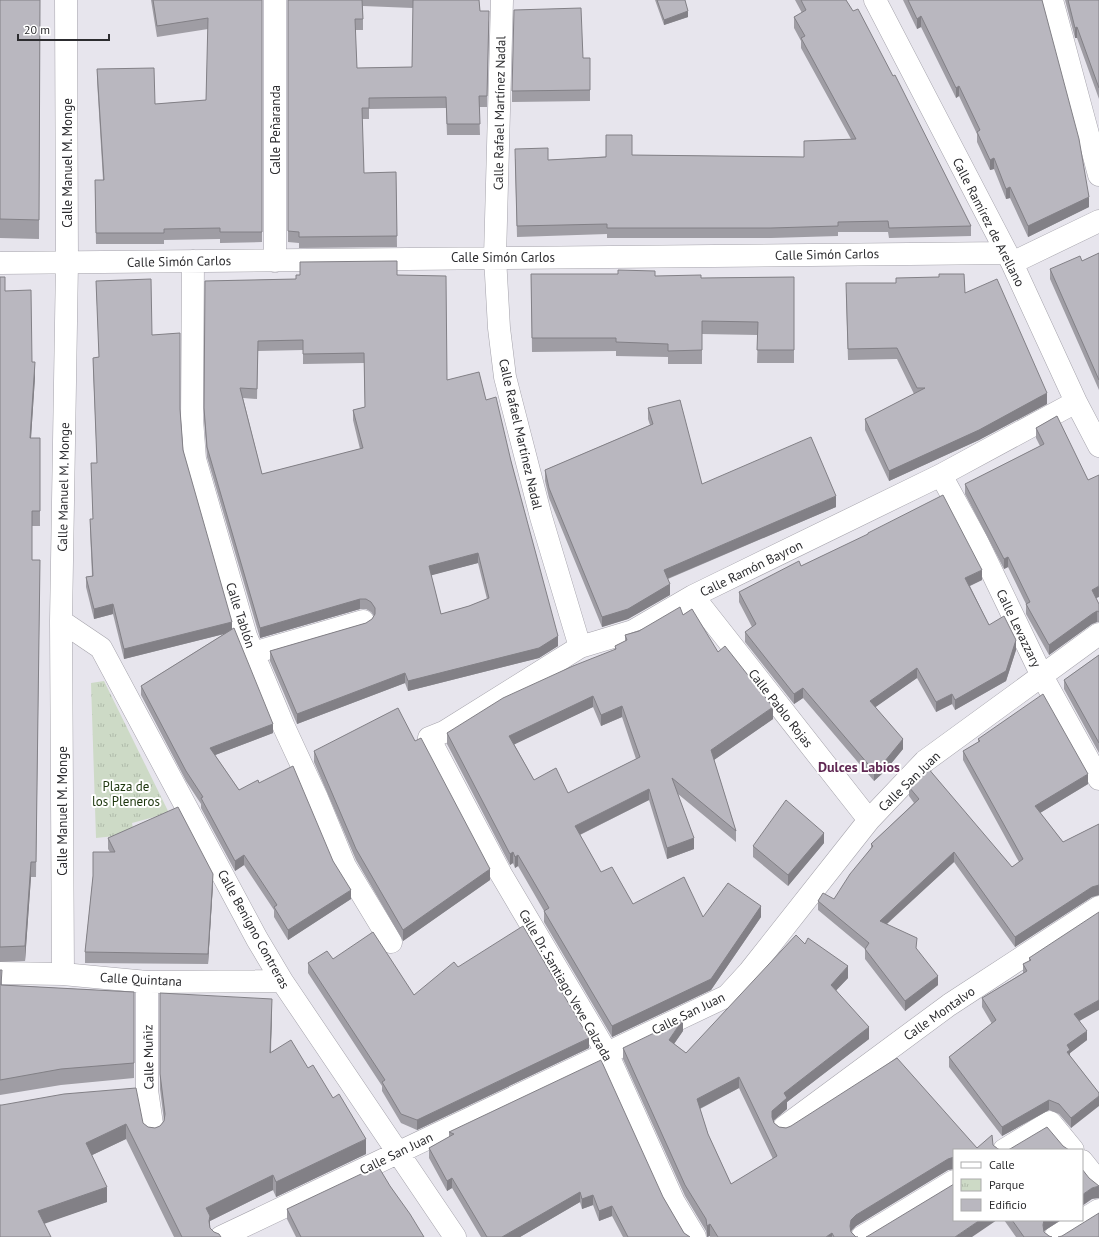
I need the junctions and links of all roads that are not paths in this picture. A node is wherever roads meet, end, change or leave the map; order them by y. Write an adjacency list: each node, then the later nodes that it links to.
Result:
1 (66, 0): 13 (street, Calle Manuel M. Monge)
2 (275, 0): 11 (street, Calle Peñaranda)
3 (502, 0): 8 (street, Calle Rafael Martínez Nadal)
4 (875, 0): 9 (street, Calle Ramírez de Arellano)
5 (1052, 0): 6 (street)
6 (1099, 174)
7 (1099, 221): 9 (street, Calle Simón Carlos)
8 (495, 257): 9 (street, Calle Simón Carlos); 11 (street, Calle Simón Carlos); 21 (street, Calle Rafael Martínez Nadal)
9 (1009, 258): 14 (street, Calle Ramírez de Arellano)
10 (193, 261): 11 (street, Calle Simón Carlos); 13 (street, Calle Simón Carlos); 22 (street, Calle Tablón)
11 (275, 261)
12 (0, 263): 13 (street, Calle Simón Carlos)
13 (67, 263): 18 (street, Calle Manuel M. Monge)
14 (1076, 402): 15 (street, Calle Ramírez de Arellano); 16 (street, Calle Ramón Bayron)
15 (1099, 446)
16 (941, 475): 17 (street, Calle Ramón Bayron); 23 (street, Calle Levazzary)
17 (694, 596): 21 (street, Calle Ramón Bayron); 26 (street, Calle Pablo Rojas)
18 (61, 621): 30 (street, Calle Manuel M. Monge); 31 (street, Calle Benigno Contreras)
19 (363, 621): 22 (street)
20 (1099, 634): 23 (street, Calle San Juan)
21 (580, 647): 24 (street, Calle Ramón Bayron)
22 (253, 653): 28 (street, Calle Tablón)
23 (1042, 676): 25 (street, Calle Levazzary); 26 (street, Calle San Juan)
24 (429, 738): 33 (street, Calle Dr. Santiago Veve Calzada)
25 (1099, 779)
26 (869, 820): 33 (street, Calle San Juan)
27 (1099, 907): 36 (street, Calle Montalvo)
28 (390, 942)
29 (0, 973): 30 (street, Calle Quintana)
30 (63, 974): 32 (street, Calle Quintana)
31 (282, 981): 32 (street, Calle Quintana); 40 (street, Calle Benigno Contreras)
32 (147, 982): 34 (street, Calle Muñiz)
33 (607, 1053): 40 (street, Calle San Juan); 49 (street, Calle Dr. Santiago Veve Calzada)
34 (147, 1090): 35 (street); 37 (street, Calle Muñiz)
35 (124, 1092)
36 (784, 1127)
37 (153, 1131)
38 (1006, 1149): 39 (street)
39 (1072, 1149)
40 (398, 1151): 47 (street, Calle San Juan); 48 (street, Calle Benigno Contreras)
41 (1083, 1162): 43 (street)
42 (953, 1182): 50 (street)
43 (1099, 1182)
44 (1099, 1210): 45 (street)
45 (1083, 1220)
46 (1081, 1221): 51 (street)
47 (222, 1237)
48 (455, 1237)
49 (694, 1237)
50 (862, 1237)
51 (1055, 1237)

